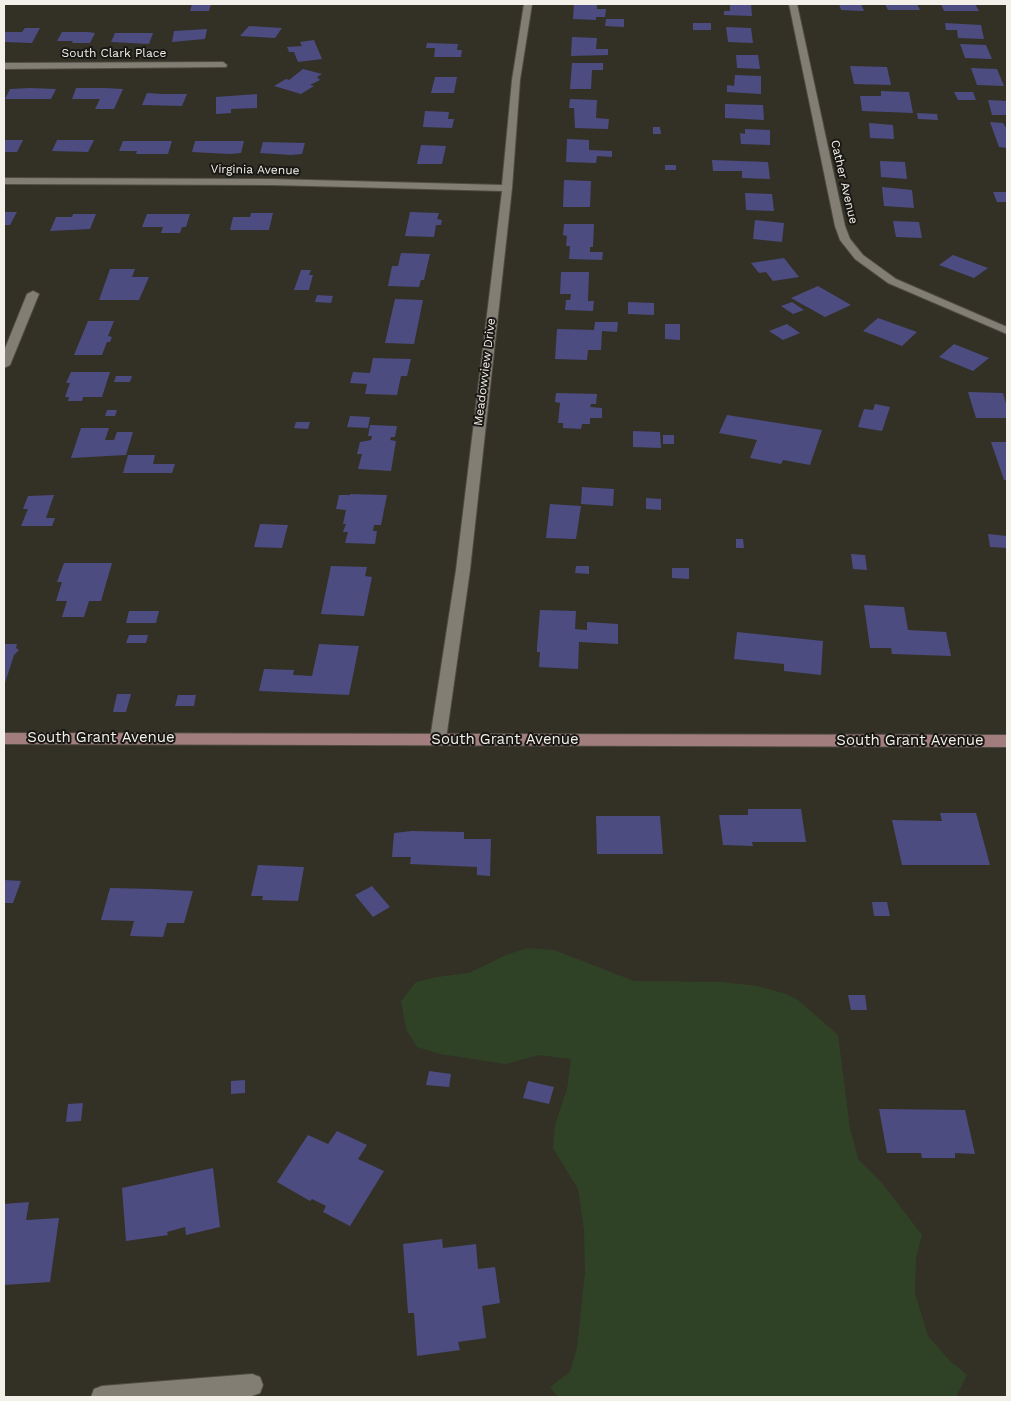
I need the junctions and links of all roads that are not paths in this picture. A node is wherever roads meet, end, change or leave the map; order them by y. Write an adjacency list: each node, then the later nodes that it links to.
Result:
1 (528, 4): 6 (street, Meadowview Drive)
2 (793, 4): 8 (street, Cather Avenue)
3 (223, 65): 4 (street, South Clark Place)
4 (4, 66)
5 (4, 181): 6 (street, Virginia Avenue)
6 (507, 188): 11 (street, Meadowview Drive)
7 (33, 294): 9 (street)
8 (1007, 331)
9 (4, 366)
10 (4, 738): 11 (street, South Grant Avenue)
11 (438, 739): 12 (street, South Grant Avenue)
12 (1007, 741)
13 (252, 1385): 14 (street)
14 (102, 1397)

